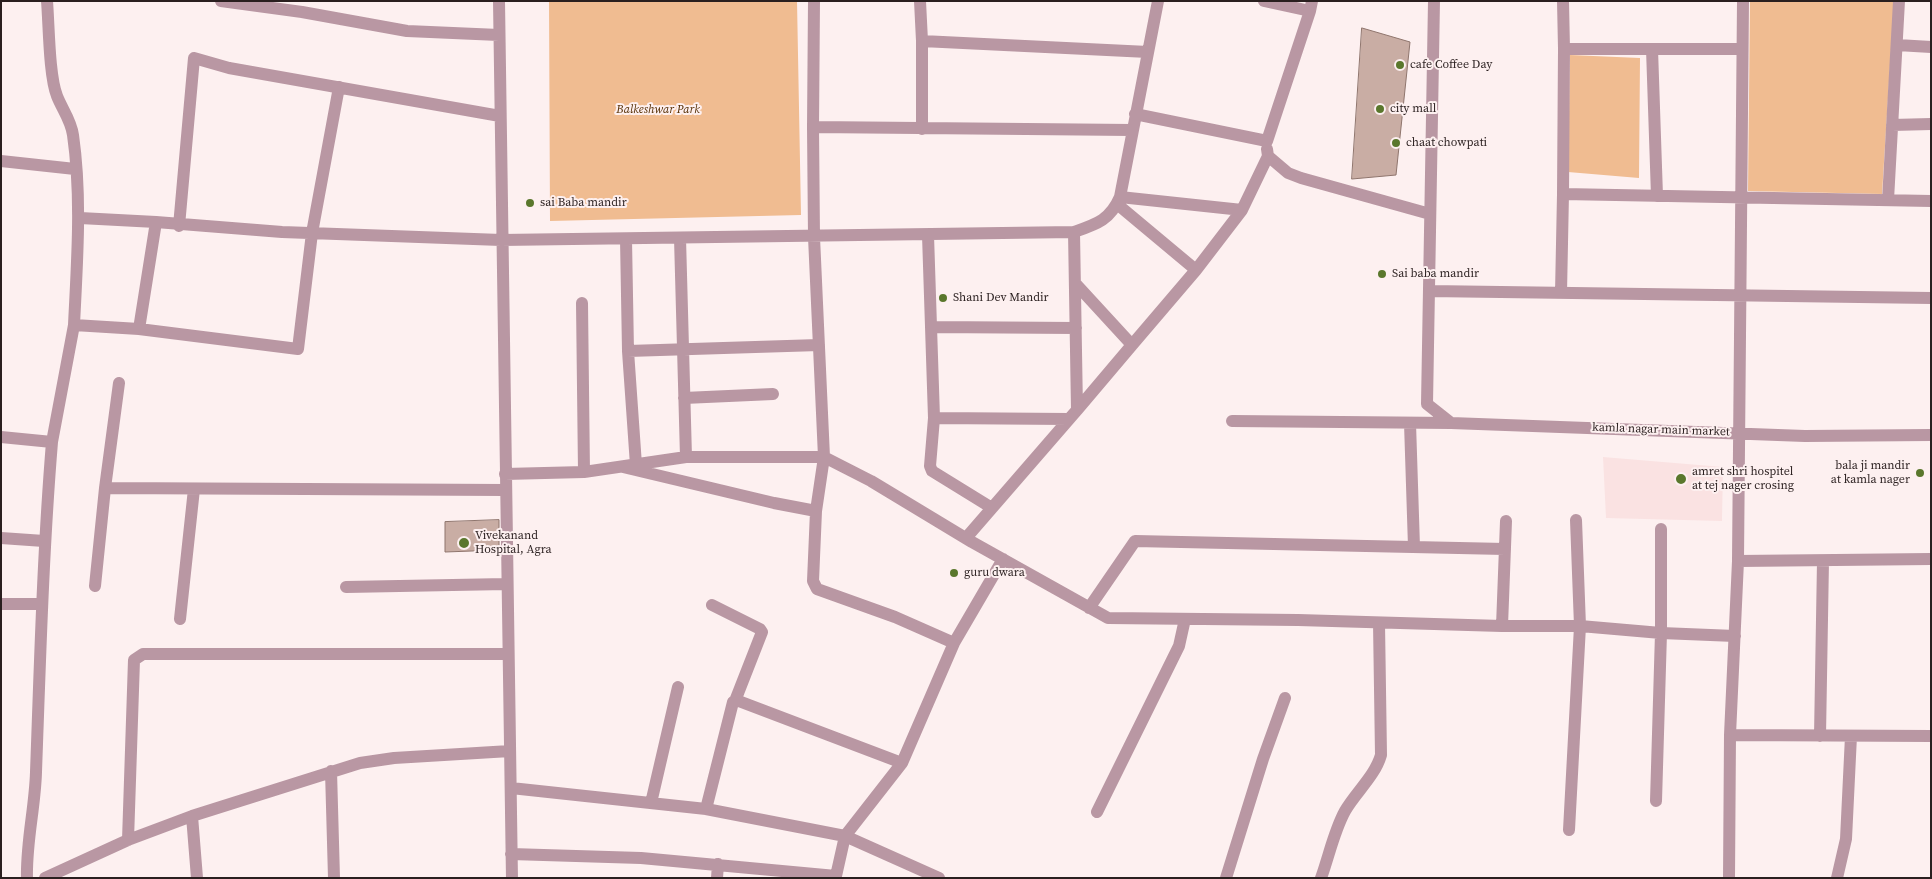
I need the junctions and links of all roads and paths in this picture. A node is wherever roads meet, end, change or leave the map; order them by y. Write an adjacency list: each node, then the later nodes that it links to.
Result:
1 (47, 1): 32 (street)
2 (221, 1): 13 (street)
3 (498, 1): 13 (street)
4 (814, 1): 26 (street)
5 (920, 1): 14 (street)
6 (1158, 1): 20 (street)
7 (1264, 1): 12 (street)
8 (1434, 1): 40 (street)
9 (1563, 1): 17 (street)
10 (1743, 1): 19 (street)
11 (1899, 1): 15 (street)
12 (1311, 6): 29 (street)
13 (499, 35): 23 (street)
14 (922, 41): 20 (street); 27 (street)
15 (1897, 45): 16 (street); 25 (street)
16 (1931, 47)
17 (1564, 49): 18 (street); 33 (street)
18 (1652, 49): 19 (street); 34 (street)
19 (1742, 49): 35 (street)
20 (1148, 52): 22 (street)
21 (339, 87): 23 (street); 43 (street); 45 (street)
22 (1135, 114): 28 (street); 29 (street)
23 (500, 116): 50 (street)
24 (1931, 124): 25 (street)
25 (1892, 125): 37 (street)
26 (813, 127): 27 (street); 47 (street)
27 (922, 129): 28 (street)
28 (1132, 130): 36 (street)
29 (1266, 141): 30 (street)
30 (1268, 156): 39 (street); 40 (street)
31 (1, 161): 32 (street)
32 (75, 169): 41 (street)
33 (1563, 194): 34 (street); 54 (street)
34 (1656, 196): 35 (street)
35 (1740, 198): 37 (street); 55 (street)
36 (1119, 200): 39 (street); 44 (street); 51 (street)
37 (1888, 200): 38 (street)
38 (1931, 201)
39 (1242, 210): 51 (street)
40 (1430, 214): 53 (street)
41 (80, 218): 42 (street); 58 (street)
42 (156, 222): 43 (street); 61 (street)
43 (179, 226): 45 (street)
44 (1074, 232): 46 (street); 52 (street)
45 (312, 233): 50 (street); 61 (street)
46 (928, 234): 47 (street); 59 (street)
47 (814, 237): 48 (street); 62 (street)
48 (680, 238): 49 (street); 64 (street)
49 (626, 239): 50 (street); 65 (street)
50 (501, 240): 83 (street)
51 (1196, 270): 63 (street)
52 (1075, 283): 60 (street); 63 (street)
53 (1429, 291): 54 (street); 73 (street)
54 (1561, 293): 55 (street)
55 (1739, 295): 56 (street); 74 (street)
56 (1931, 298)
57 (582, 303): 82 (street)
58 (74, 325): 61 (street); 77 (street)
59 (931, 327): 60 (street); 70 (street)
60 (1076, 328): 69 (street)
61 (139, 330)
62 (819, 345): 64 (street); 79 (street)
63 (1132, 345): 69 (street)
64 (682, 349): 65 (street); 68 (street)
65 (628, 351): 80 (street)
66 (118, 383): 84 (street)
67 (773, 394): 68 (street)
68 (684, 398): 78 (street)
69 (1073, 415): 70 (street); 87 (street)
70 (934, 418): 87 (street)
71 (1232, 421): 72 (street, kamla nagar main market)
72 (1410, 423): 73 (street, kamla nagar main market); 95 (street)
73 (1451, 423): 74 (street, kamla nagar main market)
74 (1737, 433): 75 (street, kamla nagar main market); 99 (street)
75 (1931, 435)
76 (1, 437): 77 (street)
77 (52, 442): 94 (street)
78 (686, 457): 79 (street); 80 (street)
79 (824, 457): 88 (street); 93 (street)
80 (636, 464): 81 (street)
81 (623, 467): 82 (street); 88 (street)
82 (584, 472): 83 (street)
83 (505, 474): 86 (street)
84 (105, 488): 85 (street); 102 (street)
85 (194, 489): 86 (street); 109 (street)
86 (505, 490): 101 (street)
87 (992, 508): 93 (street)
88 (816, 511): 115 (street)
89 (1576, 520): 112 (street)
90 (1506, 521): 96 (street)
91 (1661, 528): 113 (street)
92 (1, 538): 94 (street)
93 (966, 538): 97 (street)
94 (44, 541): 105 (street)
95 (1414, 547): 96 (street); 107 (street)
96 (1505, 549): 111 (street)
97 (1004, 559): 107 (street); 115 (street)
98 (1931, 559): 100 (street)
99 (1738, 561): 100 (street); 114 (street)
100 (1823, 561): 121 (street)
101 (506, 584): 103 (street); 116 (street)
102 (94, 586)
103 (346, 587)
104 (1, 604): 105 (street)
105 (42, 604): 140 (street)
106 (712, 605): 119 (street)
107 (1089, 608): 108 (street)
108 (1186, 619): 110 (street); 131 (street)
109 (180, 620)
110 (1379, 623): 111 (street); 147 (street)
111 (1502, 626): 112 (street)
112 (1580, 626): 113 (street); 133 (street)
113 (1661, 633): 114 (street); 128 (street)
114 (1735, 636): 120 (street)
115 (954, 643): 125 (street)
116 (508, 654): 124 (street); 135 (street)
117 (678, 687): 129 (street)
118 (1285, 698): 146 (street)
119 (735, 701): 125 (street); 130 (street)
120 (1730, 735): 121 (street); 148 (street)
121 (1820, 736): 122 (street)
122 (1851, 736): 123 (street); 149 (street)
123 (1931, 736)
124 (510, 752): 126 (street); 127 (street)
125 (902, 763): 134 (street)
126 (331, 771): 132 (street); 142 (street)
127 (510, 788): 129 (street); 136 (street)
128 (1656, 801)
129 (651, 803): 130 (street)
130 (706, 809): 134 (street)
131 (1096, 812)
132 (192, 816): 135 (street); 141 (street)
133 (1569, 830)
134 (845, 836): 139 (street); 145 (street)
135 (128, 840): 138 (street)
136 (512, 854): 137 (street); 143 (street)
137 (718, 864): 139 (street); 144 (street)
138 (51, 876)
139 (836, 877)
140 (27, 878)
141 (197, 878)
142 (334, 878)
143 (512, 878)
144 (717, 878)
145 (939, 878)
146 (1226, 878)
147 (1321, 878)
148 (1729, 878)
149 (1836, 878)

